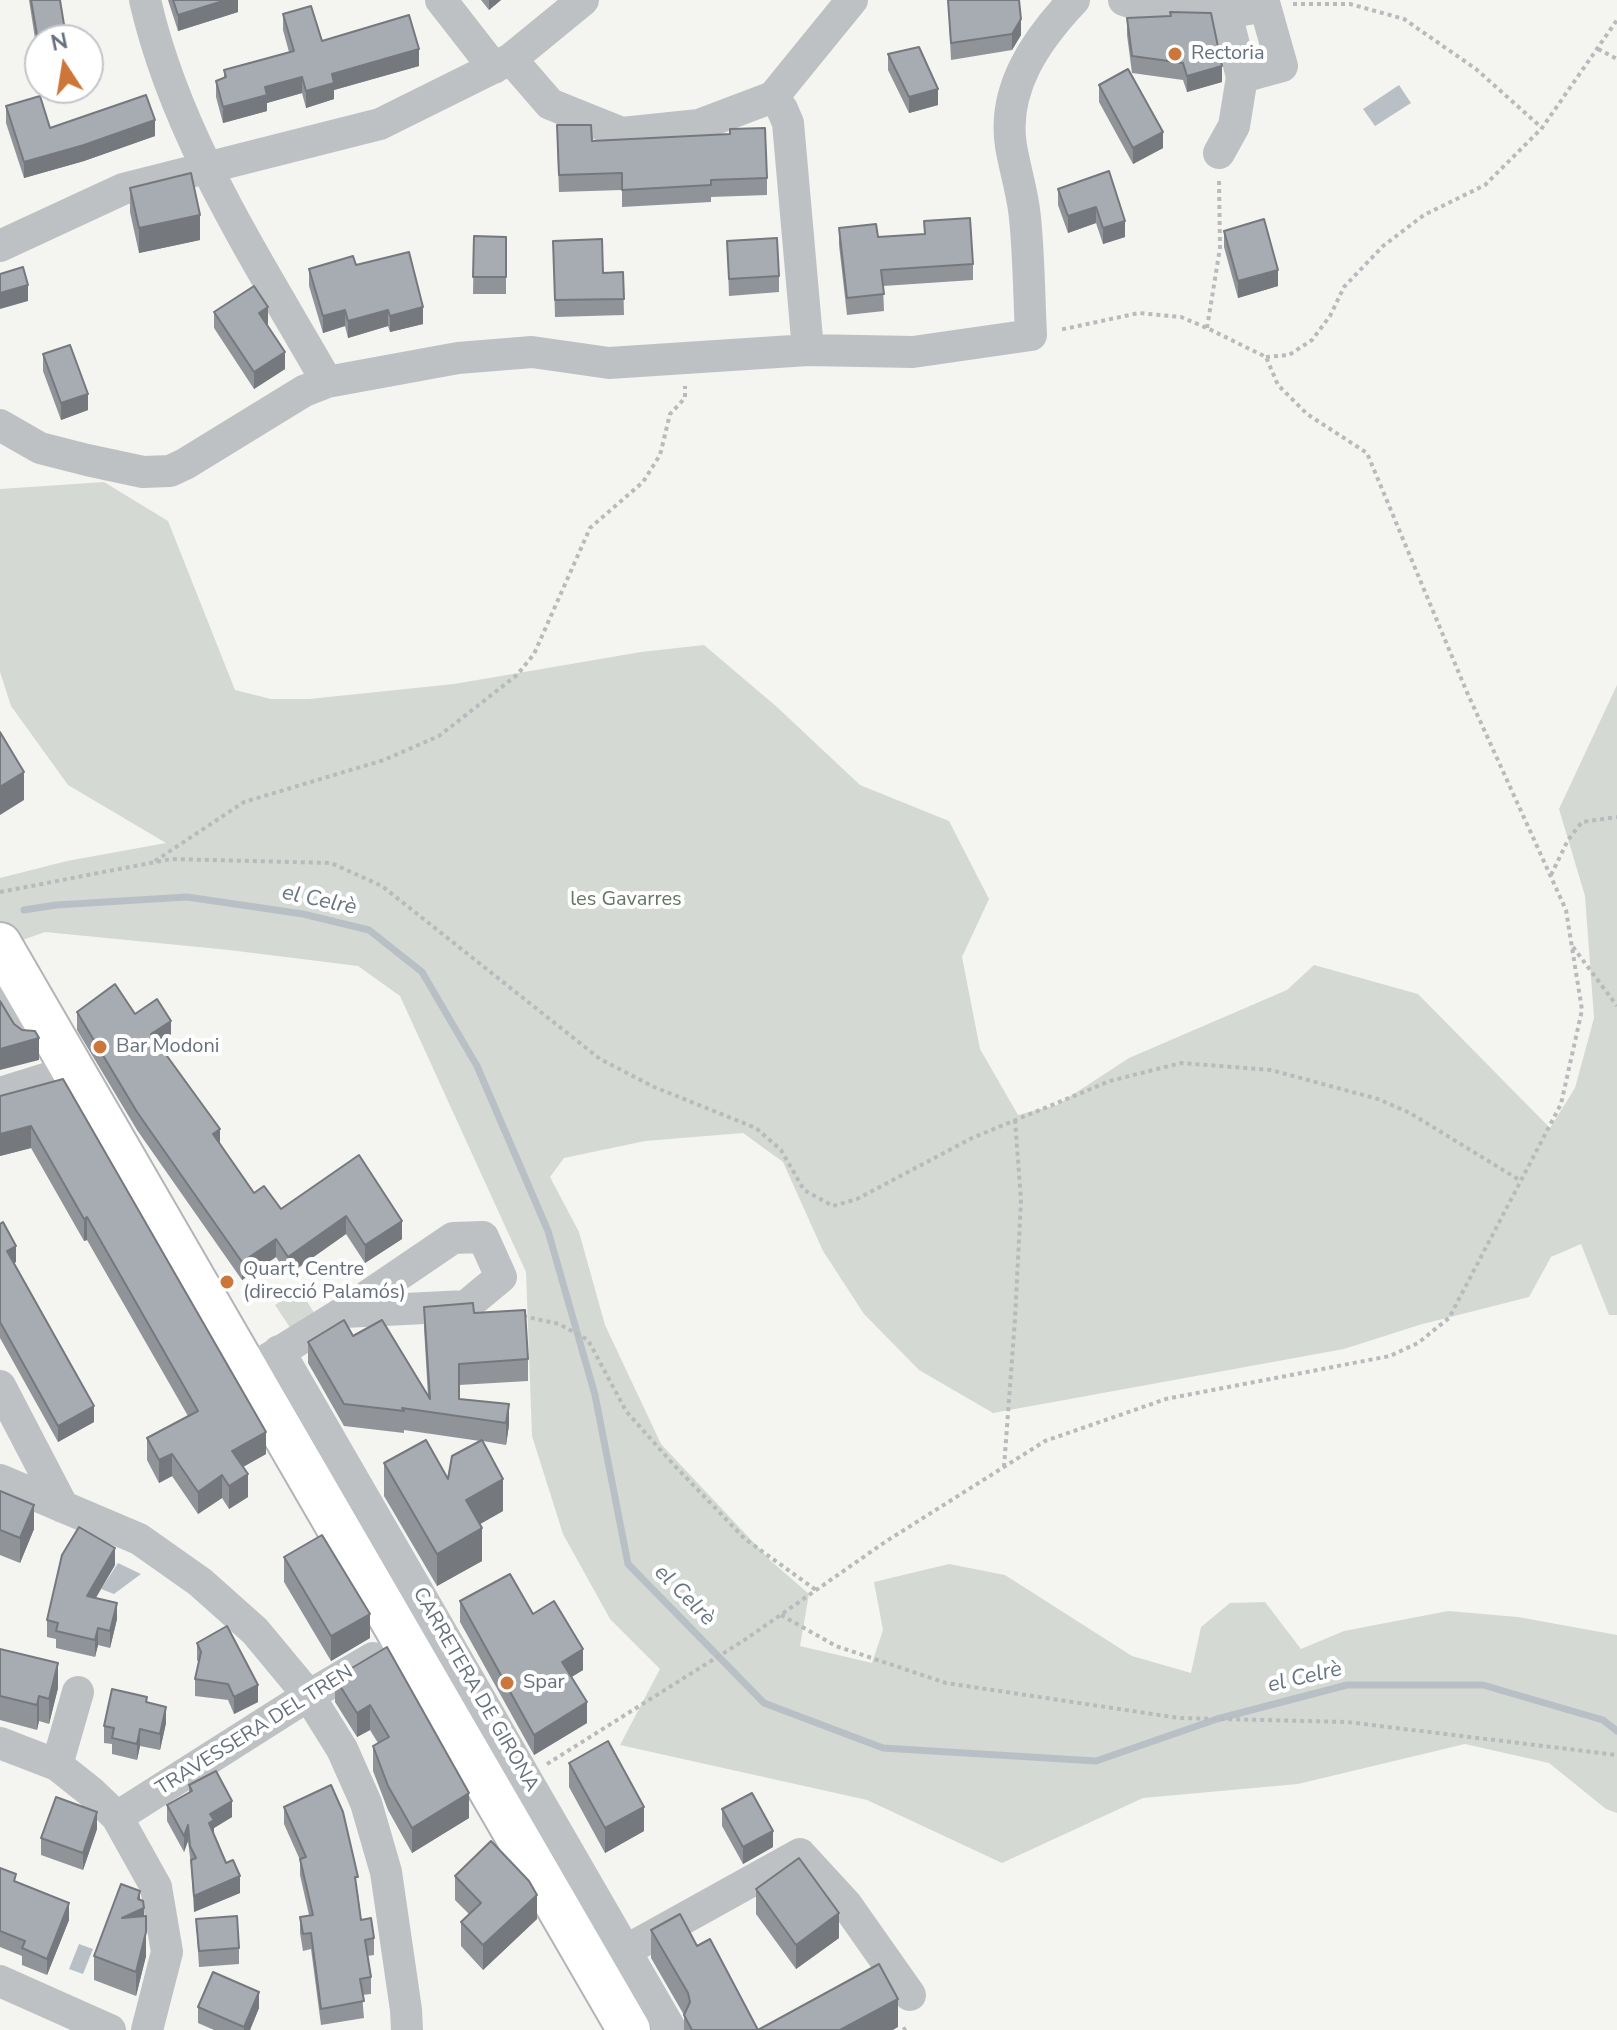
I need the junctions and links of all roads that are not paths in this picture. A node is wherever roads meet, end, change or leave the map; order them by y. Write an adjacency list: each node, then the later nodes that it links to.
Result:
1 (145, 0): 13 (street)
2 (441, 0): 9 (street)
3 (583, 0): 9 (street)
4 (852, 0): 11 (street)
5 (1074, 0): 15 (street)
6 (1124, 0): 8 (street)
7 (1260, 3): 8 (street); 10 (street)
8 (1226, 13): 10 (street)
9 (503, 63): 11 (street); 13 (street)
10 (1242, 77): 12 (street)
11 (773, 97): 15 (street)
12 (1219, 153)
13 (206, 169): 14 (street); 16 (street)
14 (0, 246)
15 (808, 350): 16 (street)
16 (327, 382): 17 (street)
17 (0, 425)
18 (0, 944): 20 (main road)
19 (0, 987): 20 (street)
20 (65, 1073): 21 (street); 23 (main road)
21 (0, 1093)
22 (344, 1312): 23 (street)
23 (263, 1361): 27 (main road)
24 (0, 1386): 26 (street)
25 (0, 1480): 26 (street)
26 (63, 1507): 29 (street)
27 (420, 1631): 29 (street, TRAVESSERA DEL TREN); 33 (main road); 33 (street, CARRETERA DE GIRONA)
28 (78, 1692): 31 (street)
29 (309, 1696): 32 (street, TRAVESSERA DEL TREN); 38 (street)
30 (0, 1743): 31 (street)
31 (57, 1765): 32 (street)
32 (117, 1817): 37 (street)
33 (609, 1959): 35 (street); 39 (main road); 40 (street, CARRETERA DE GIRONA)
34 (0, 1981): 36 (street)
35 (910, 1995)
36 (110, 2030)
37 (147, 2030)
38 (407, 2030)
39 (629, 2030)
40 (671, 2030)

